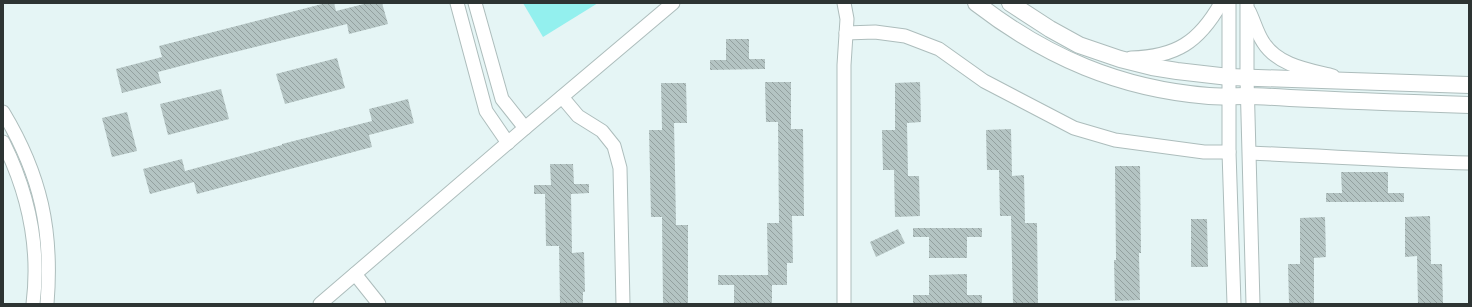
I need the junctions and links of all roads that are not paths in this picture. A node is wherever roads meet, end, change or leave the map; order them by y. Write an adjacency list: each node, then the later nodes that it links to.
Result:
1 (457, 3): 23 (street)
2 (475, 3): 21 (street)
3 (673, 3): 18 (street)
4 (844, 3): 10 (street)
5 (976, 3): 16 (main road)
6 (1010, 3): 11 (main road)
7 (1221, 3): 11 (street)
8 (1229, 3): 12 (street)
9 (1247, 5): 13 (street); 14 (street)
10 (846, 33): 24 (street); 33 (street)
11 (1120, 59): 12 (main road)
12 (1229, 77): 13 (main road); 16 (street)
13 (1247, 78): 14 (main road); 17 (street)
14 (1355, 81): 15 (main road)
15 (1469, 85)
16 (1230, 96): 17 (main road); 24 (street)
17 (1248, 96): 19 (main road); 25 (street)
18 (562, 97): 21 (street); 32 (street)
19 (1469, 105)
20 (3, 112): 29 (street)
21 (525, 128): 23 (street)
22 (3, 142): 28 (street)
23 (508, 143): 27 (street)
24 (1229, 152): 34 (street)
25 (1250, 153): 26 (street); 35 (street)
26 (1469, 163)
27 (355, 274): 30 (street); 31 (street)
28 (33, 304)
29 (47, 304)
30 (320, 304)
31 (379, 304)
32 (623, 304)
33 (844, 304)
34 (1234, 304)
35 (1253, 304)

